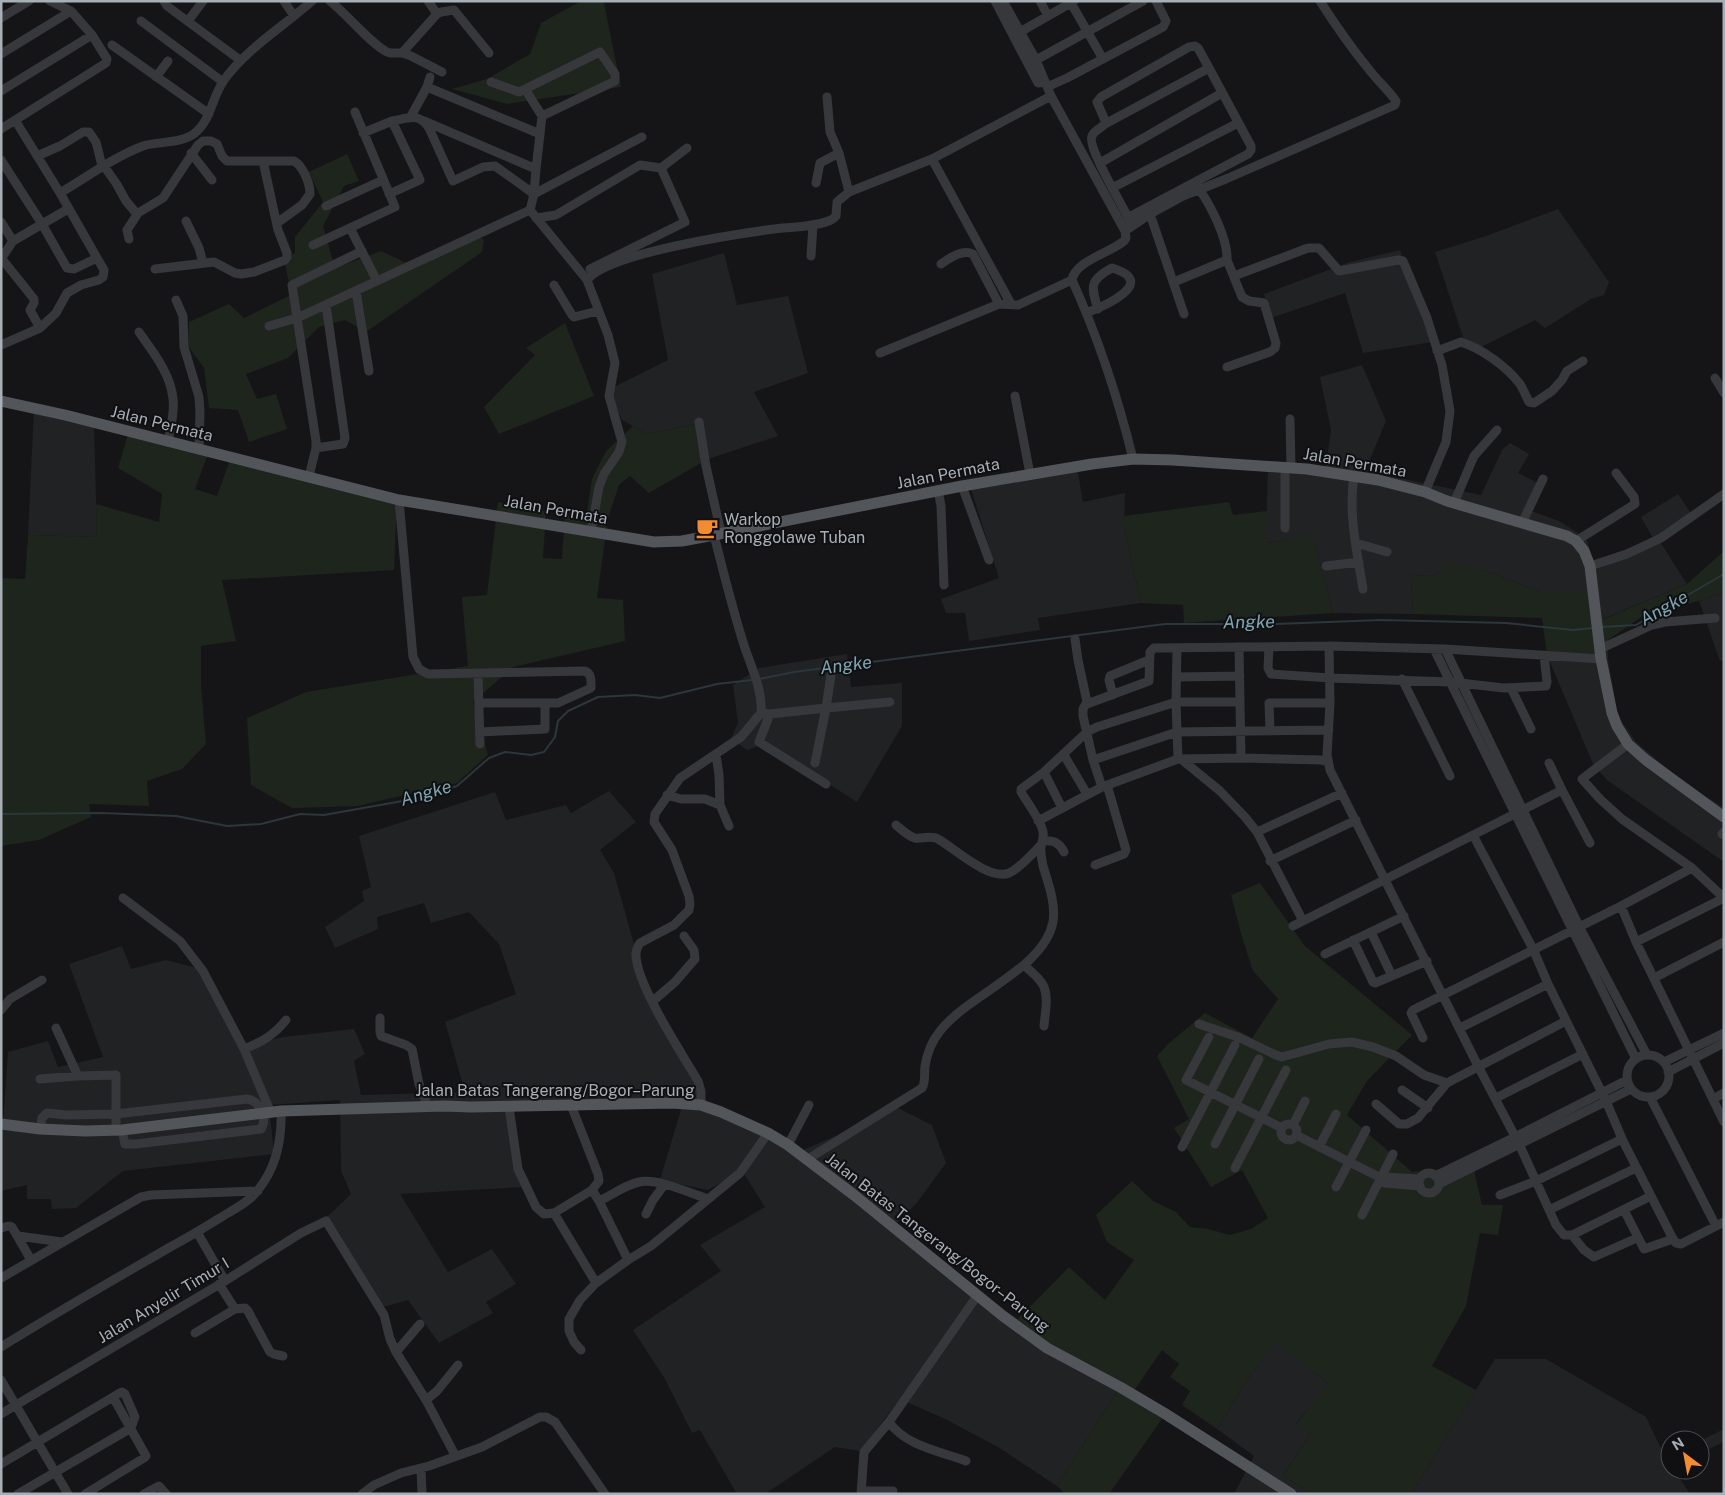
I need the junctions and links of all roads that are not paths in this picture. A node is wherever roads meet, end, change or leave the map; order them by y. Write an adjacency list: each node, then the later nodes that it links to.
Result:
1 (30, 1): 21 (street)
2 (50, 1): 17 (street)
3 (164, 1): 22 (street)
4 (203, 1): 22 (street)
5 (284, 1): 19 (street)
6 (312, 1): 19 (street)
7 (330, 1): 29 (street)
8 (428, 1): 18 (street)
9 (995, 1): 28 (street)
10 (1003, 1): 25 (street)
11 (1040, 1): 20 (street)
12 (1143, 1): 24 (street)
13 (1156, 1): 32 (street)
14 (1320, 1): 79 (street)
15 (1073, 2): 20 (street); 24 (street)
16 (453, 6): 18 (street); 30 (street)
17 (71, 10): 26 (street); 31 (street)
18 (436, 14): 29 (street)
19 (294, 16): 33 (street)
20 (1048, 16): 25 (street)
21 (1, 18)
22 (188, 21): 33 (street)
23 (141, 22): 40 (street)
24 (1087, 31): 32 (street); 34 (street)
25 (1020, 32): 28 (street)
26 (92, 35): 45 (street); 53 (street)
27 (112, 45): 38 (street)
28 (1023, 46): 34 (street); 42 (street)
29 (402, 52): 37 (street)
30 (489, 53)
31 (1, 54)
32 (1103, 59): 42 (street)
33 (240, 60): 40 (street)
34 (1036, 60): 42 (street)
35 (168, 61): 38 (street)
36 (1209, 68): 46 (street); 57 (street); 57 (street)
37 (442, 72)
38 (156, 77): 50 (street)
39 (430, 77): 43 (street)
40 (223, 82): 50 (street)
41 (491, 82): 44 (street)
42 (1046, 84): 47 (street)
43 (427, 87): 52 (street); 61 (street)
44 (525, 89): 51 (street); 51 (street)
45 (1, 91)
46 (1222, 93): 56 (street); 71 (street)
47 (1051, 96): 68 (street); 97 (street)
48 (827, 97): 66 (street)
49 (355, 112): 60 (street)
50 (209, 114): 59 (street)
51 (542, 116): 61 (street)
52 (410, 118): 54 (street); 55 (street)
53 (15, 120): 58 (street); 67 (street)
54 (392, 121): 60 (street); 82 (street)
55 (424, 121): 74 (street); 83 (street)
56 (1238, 123): 78 (street); 89 (street)
57 (1105, 124): 71 (street)
58 (1, 129)
59 (196, 133): 63 (street); 72 (street)
60 (363, 133): 76 (street)
61 (540, 134): 74 (street)
62 (642, 137): 83 (street)
63 (203, 141): 65 (street); 70 (street)
64 (687, 148): 73 (street)
65 (192, 153): 75 (street); 87 (street)
66 (838, 153): 77 (street); 80 (street)
67 (37, 156): 72 (street); 81 (street)
68 (932, 159): 80 (street); 119 (street)
69 (1, 160): 94 (street)
70 (263, 161): 93 (street); 93 (street)
71 (1100, 163): 78 (street)
72 (104, 167): 81 (street); 87 (street)
73 (661, 168): 90 (street); 109 (street)
74 (536, 169): 83 (street)
75 (212, 180)
76 (383, 180): 82 (street); 84 (street)
77 (816, 183)
78 (1112, 188): 89 (street)
79 (1200, 189): 88 (street); 105 (street)
80 (849, 192): 95 (street)
81 (60, 193): 85 (street)
82 (389, 194): 96 (street)
83 (534, 194): 86 (street)
84 (326, 206)
85 (68, 209): 94 (street); 103 (street)
86 (530, 210): 90 (street); 113 (street)
87 (137, 214): 98 (street)
88 (1150, 214): 97 (street); 114 (street)
89 (1129, 217): 97 (street)
90 (536, 218): 111 (street)
91 (186, 221): 106 (street)
92 (1, 222): 99 (street)
93 (277, 223): 106 (street)
94 (42, 224): 99 (street); 103 (street)
95 (812, 225): 102 (street); 111 (street)
96 (350, 228): 100 (street); 101 (street)
97 (1129, 229): 112 (street)
98 (129, 239)
99 (13, 241): 104 (street)
100 (313, 245)
101 (362, 251): 113 (street); 125 (street)
102 (810, 256)
103 (97, 258): 127 (street)
104 (2, 259): 127 (street)
105 (1227, 260): 110 (street); 114 (street)
106 (203, 263): 108 (street)
107 (941, 264): 118 (street)
108 (155, 269)
109 (590, 269)
110 (1234, 276): 130 (street); 133 (street)
111 (588, 280): 122 (street)
112 (1072, 280): 119 (street); 123 (street)
113 (377, 282): 116 (street)
114 (1174, 282): 124 (street)
115 (554, 285): 122 (street)
116 (356, 291): 120 (street); 134 (street)
117 (176, 300): 144 (street)
118 (999, 304): 119 (street); 131 (street)
119 (1011, 304)
120 (326, 305): 125 (street); 143 (street)
121 (1098, 309): 121 (street); 123 (street)
122 (598, 311): 160 (street)
123 (1086, 313): 145 (street)
124 (1184, 314)
125 (297, 318): 126 (street); 143 (street)
126 (268, 326)
127 (40, 328): 129 (street)
128 (139, 332): 142 (street)
129 (1, 345)
130 (1437, 351): 132 (street); 154 (street)
131 (880, 353)
132 (1583, 360)
133 (1227, 367)
134 (369, 370)
135 (1716, 378): 136 (street)
136 (1724, 393)
137 (1015, 396): 148 (street)
138 (1, 401): 142 (main road, Jalan Permata)
139 (1290, 419): 146 (street)
140 (699, 422): 161 (street)
141 (1497, 430): 157 (street)
142 (168, 442): 144 (main road, Jalan Permata)
143 (316, 448): 149 (street)
144 (199, 450): 149 (main road, Jalan Permata)
145 (1133, 459): 146 (main road, Jalan Permata); 148 (main road, Jalan Permata)
146 (1288, 468): 150 (main road, Jalan Permata); 159 (street)
147 (1616, 473): 162 (street)
148 (1030, 474): 152 (main road, Jalan Permata)
149 (309, 476): 156 (main road, Jalan Permata)
150 (1354, 476): 154 (main road, Jalan Permata); 163 (street)
151 (1543, 479): 158 (street)
152 (962, 486): 153 (main road, Jalan Permata); 165 (street)
153 (938, 490): 161 (main road, Jalan Permata); 169 (street)
154 (1424, 492): 157 (main road, Jalan Permata)
155 (1724, 494): 168 (street)
156 (399, 500): 160 (main road, Jalan Permata); 182 (street)
157 (1454, 503): 158 (main road, Jalan Permata)
158 (1522, 523): 162 (main road, Jalan Permata)
159 (1285, 528)
160 (591, 532): 161 (main road, Jalan Permata)
161 (718, 534): 200 (street)
162 (1576, 541): 168 (main road)
163 (1356, 543): 164 (street); 166 (street)
164 (1387, 552)
165 (989, 560)
166 (1358, 562): 167 (street); 170 (street)
167 (1326, 566)
168 (1590, 566): 179 (main road)
169 (944, 585)
170 (1362, 589)
171 (1715, 618): 179 (street)
172 (1075, 639): 198 (street)
173 (1329, 646): 175 (street); 177 (street); 186 (street)
174 (1239, 647): 175 (street); 176 (street); 184 (street)
175 (1269, 647): 186 (street)
176 (1177, 648): 181 (street); 185 (street)
177 (1434, 649): 178 (street); 188 (street)
178 (1445, 649): 180 (street); 189 (street)
179 (1600, 649): 180 (street); 209 (main road)
180 (1544, 655): 190 (street)
181 (1149, 660): 191 (street); 191 (street)
182 (478, 674): 195 (street); 197 (street)
183 (831, 675): 199 (street)
184 (1240, 676): 185 (street); 194 (street)
185 (1178, 677): 193 (street)
186 (1330, 678): 187 (street); 196 (street)
187 (1402, 679): 188 (street); 219 (street)
188 (1451, 682): 189 (street); 228 (street)
189 (1461, 683): 190 (street); 228 (street)
190 (1511, 688): 201 (street)
191 (1113, 695): 198 (street)
192 (890, 702): 199 (street)
193 (1176, 702): 194 (street); 206 (street); 207 (street)
194 (1240, 702): 202 (street)
195 (545, 703): 197 (street); 205 (street)
196 (1330, 703): 203 (street); 204 (street)
197 (479, 704): 205 (street)
198 (1087, 704): 206 (street)
199 (826, 708): 200 (street); 216 (street)
200 (765, 713): 210 (street); 220 (street)
201 (1531, 729)
202 (1240, 730): 203 (street); 207 (street); 212 (street)
203 (1270, 730): 204 (street)
204 (1329, 730): 215 (street)
205 (480, 732): 208 (street)
206 (1087, 732): 211 (street); 214 (street)
207 (1177, 732): 213 (street); 214 (street)
208 (480, 744)
209 (1628, 744): 229 (main road); 241 (street)
210 (716, 755): 225 (street); 226 (street)
211 (1064, 755): 218 (street); 224 (street)
212 (1241, 758): 213 (street); 215 (street)
213 (1180, 759): 221 (street); 234 (street)
214 (1093, 760): 221 (street)
215 (1328, 762): 223 (street)
216 (815, 763)
217 (1549, 763): 222 (street)
218 (1044, 772): 227 (street); 231 (street)
219 (1450, 776)
220 (826, 784)
221 (1105, 786): 224 (street); 240 (street)
222 (1562, 790): 228 (street); 237 (street)
223 (1342, 793): 230 (street); 234 (street)
224 (1087, 794): 227 (street)
225 (667, 795): 226 (street); 264 (street)
226 (720, 804): 233 (street)
227 (1062, 808): 231 (street)
228 (1519, 812): 235 (street); 249 (street)
229 (1724, 817)
230 (1356, 820): 239 (street); 242 (street)
231 (1038, 821): 236 (street)
232 (896, 825): 236 (street)
233 (729, 826)
234 (1257, 832): 239 (street)
235 (1473, 835): 242 (street); 255 (street)
236 (1042, 843): 238 (street); 258 (street)
237 (1590, 843)
238 (1064, 852)
239 (1270, 861): 247 (street)
240 (1095, 865)
241 (1692, 868): 244 (street); 245 (street)
242 (1386, 880): 246 (street); 247 (street)
243 (123, 898): 278 (street)
244 (1724, 898): 253 (street)
245 (1621, 906): 249 (street); 253 (street)
246 (1404, 916): 250 (street); 257 (street)
247 (1303, 921): 248 (street)
248 (1293, 926)
249 (1575, 928): 255 (street); 280 (street); 283 (street)
250 (1371, 932): 252 (street); 259 (street)
251 (684, 936): 264 (street)
252 (1353, 940): 256 (street); 259 (street)
253 (1636, 942): 260 (street)
254 (1724, 942): 260 (street)
255 (1533, 949): 262 (street); 263 (street)
256 (1326, 954)
257 (1427, 961): 259 (street); 263 (street)
258 (1024, 965): 270 (street); 328 (street)
259 (1392, 976)
260 (1654, 978): 281 (street)
261 (42, 980): 265 (street)
262 (1548, 984): 268 (street); 272 (street)
263 (1444, 995): 272 (street); 275 (street)
264 (652, 1001): 304 (street)
265 (1, 1010)
266 (380, 1018): 305 (street)
267 (286, 1020): 278 (street)
268 (1566, 1021): 279 (street); 285 (street)
269 (1199, 1024): 290 (street)
270 (1044, 1026)
271 (56, 1028): 288 (street)
272 (1460, 1028): 285 (street)
273 (1724, 1034): 281 (street)
274 (1209, 1037): 293 (street)
275 (1423, 1038)
276 (1724, 1043): 281 (street)
277 (1235, 1045): 293 (street)
278 (244, 1049): 308 (street)
279 (1583, 1054): 295 (street); 297 (street)
280 (1647, 1055): 283 (street); 284 (street)
281 (1691, 1055): 284 (street); 287 (street); 298 (street)
282 (1258, 1059): 300 (street)
283 (1636, 1059): 291 (street)
284 (1664, 1062): 287 (street)
285 (1478, 1066): 290 (street); 297 (street)
286 (1286, 1070): 311 (street)
287 (1668, 1072): 296 (street)
288 (78, 1076): 289 (street); 309 (street)
289 (40, 1079)
290 (1447, 1083): 307 (street)
291 (1629, 1085): 295 (street); 296 (street)
292 (1402, 1090): 307 (street)
293 (1211, 1092): 300 (street); 325 (street)
294 (1724, 1093): 298 (street)
295 (1604, 1097): 321 (street); 322 (street)
296 (1650, 1097): 349 (street)
297 (1496, 1098): 322 (street)
298 (1712, 1099): 312 (street)
299 (1305, 1101): 314 (street)
300 (1235, 1104): 311 (street); 323 (street)
301 (1376, 1104): 307 (street)
302 (571, 1105): 304 (main road, Jalan Batas Tangerang/Bogor–Parung); 306 (main road, Jalan Batas Tangerang/Bogor–Parung); 338 (street)
303 (809, 1105): 324 (street)
304 (701, 1106): 319 (main road, Jalan Batas Tangerang/Bogor–Parung)
305 (428, 1107): 306 (main road, Jalan Batas Tangerang/Bogor–Parung); 308 (main road, Jalan Batas Tangerang/Bogor–Parung)
306 (509, 1107): 346 (street)
307 (1428, 1108)
308 (272, 1112): 309 (street); 317 (main road, Jalan Batas Tangerang/Bogor–Parung); 339 (street)
309 (116, 1114): 316 (street); 317 (street)
310 (1336, 1114): 326 (street)
311 (1261, 1118): 315 (street); 330 (street)
312 (1724, 1122)
313 (1, 1124): 316 (main road, Jalan Batas Tangerang/Bogor–Parung)
314 (1293, 1125): 315 (street); 320 (street)
315 (1282, 1128): 320 (street)
316 (40, 1129): 317 (main road, Jalan Batas Tangerang/Bogor–Parung)
317 (119, 1129)
318 (1366, 1130): 329 (street)
319 (768, 1133): 324 (main road, Jalan Batas Tangerang/Bogor–Parung); 342 (street)
320 (1296, 1135): 326 (street)
321 (1622, 1139): 331 (street); 334 (street)
322 (1517, 1141): 333 (street); 334 (street)
323 (1215, 1144)
324 (788, 1145): 328 (main road, Jalan Batas Tangerang/Bogor–Parung)
325 (1182, 1147)
326 (1319, 1147): 329 (street)
327 (1393, 1154): 332 (street)
328 (808, 1159): 362 (main road, Jalan Batas Tangerang/Bogor–Parung)
329 (1349, 1162): 332 (street); 337 (street)
330 (1236, 1168)
331 (1636, 1168): 341 (street); 344 (street)
332 (1381, 1178): 335 (street); 348 (street)
333 (1437, 1180): 335 (street); 335 (street)
334 (1536, 1181): 340 (street); 344 (street)
335 (1420, 1182)
336 (664, 1185): 342 (street); 343 (street); 347 (street)
337 (1336, 1187)
338 (592, 1190): 343 (street); 346 (street)
339 (258, 1191): 351 (street); 356 (street)
340 (1500, 1195)
341 (1652, 1196): 345 (street); 355 (street)
342 (708, 1199): 358 (street)
343 (599, 1201): 358 (street)
344 (1549, 1210): 352 (street)
345 (1624, 1210): 352 (street); 354 (street)
346 (554, 1213): 361 (street)
347 (646, 1214)
348 (1362, 1215)
349 (1720, 1224): 355 (street)
350 (1, 1228): 353 (street)
351 (197, 1232): 360 (street); 366 (street)
352 (1572, 1235): 354 (street)
353 (18, 1236): 356 (street); 357 (street)
354 (1638, 1238): 355 (street)
355 (1673, 1239)
356 (63, 1242): 357 (street)
357 (31, 1260): 359 (street)
358 (628, 1260): 361 (street)
359 (1, 1278)
360 (222, 1282): 363 (street); 368 (street, Jalan Anyelir Timur I); 374 (street, Jalan Anyelir Timur I)
361 (596, 1283): 367 (street)
362 (978, 1296): 376 (street); 394 (main road, Jalan Batas Tangerang/Bogor–Parung)
363 (235, 1309): 365 (street); 369 (street)
364 (420, 1324): 368 (street)
365 (195, 1332)
366 (1, 1347)
367 (581, 1350)
368 (396, 1352): 373 (street)
369 (283, 1356)
370 (458, 1365): 373 (street)
371 (1, 1380): 374 (street)
372 (113, 1397): 377 (street); 377 (street); 378 (street)
373 (426, 1400): 379 (street)
374 (16, 1405): 375 (street, Jalan Anyelir Timur I); 378 (street)
375 (1, 1414)
376 (889, 1422): 380 (street); 385 (street)
377 (131, 1428): 383 (street); 388 (street)
378 (38, 1442): 381 (street); 383 (street)
379 (455, 1455): 382 (street); 393 (street)
380 (966, 1461)
381 (1, 1464)
382 (421, 1468): 391 (street); 392 (street)
383 (55, 1472): 386 (street); 387 (street)
384 (893, 1491): 385 (street)
385 (861, 1493)
386 (18, 1494)
387 (68, 1494)
388 (85, 1494)
389 (144, 1494): 390 (street)
390 (166, 1494)
391 (362, 1494)
392 (422, 1494)
393 (605, 1494)
394 (1290, 1494)

